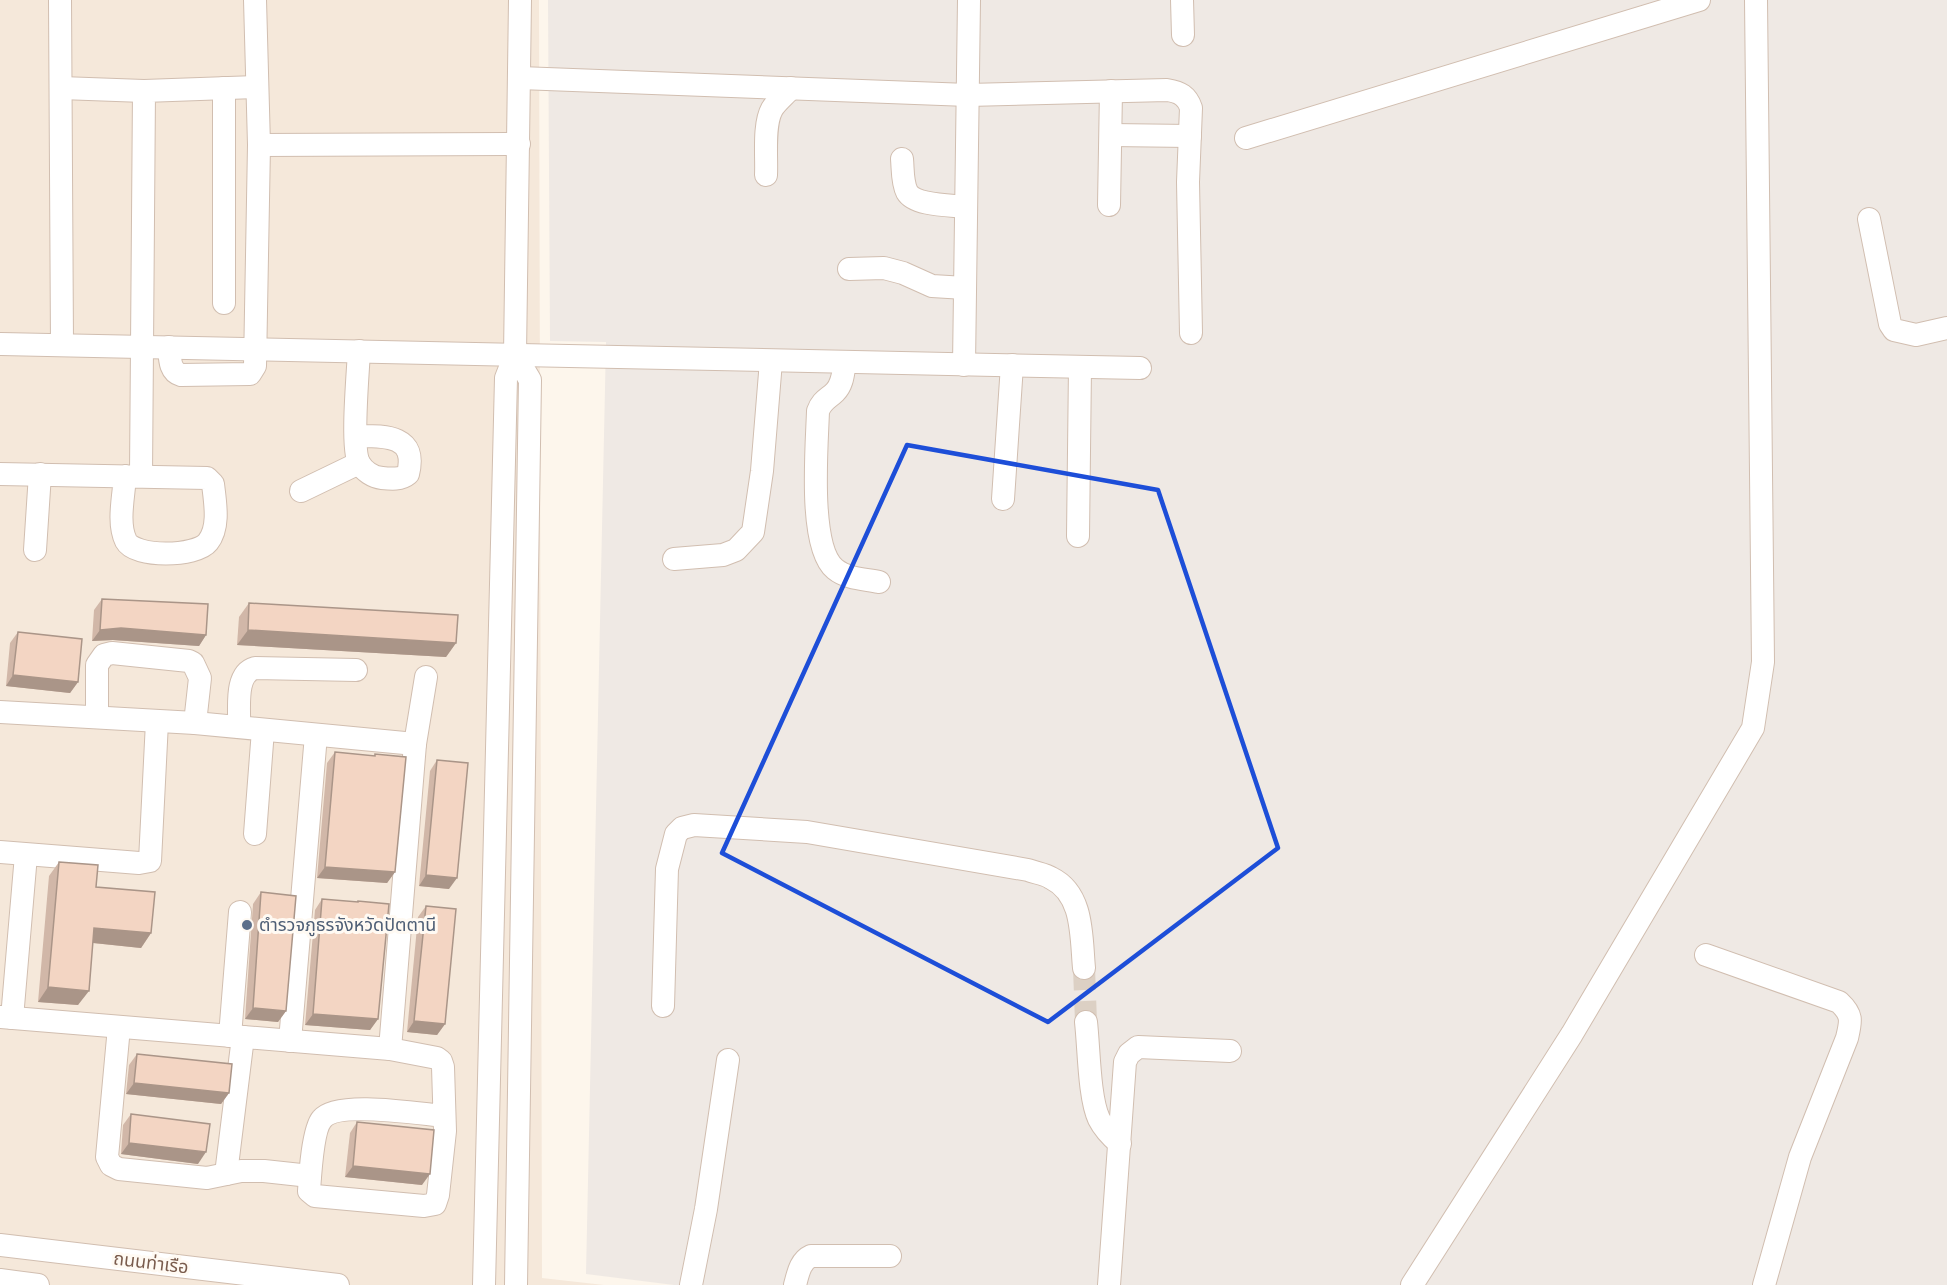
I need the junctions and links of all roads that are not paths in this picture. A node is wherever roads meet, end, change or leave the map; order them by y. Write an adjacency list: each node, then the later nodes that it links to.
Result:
1 (60, 0): 11 (street)
2 (255, 0): 10 (street)
3 (520, 0): 9 (street)
4 (969, 0): 16 (street)
5 (1182, 0): 8 (street)
6 (1700, 0): 19 (street)
7 (1756, 0): 96 (street)
8 (1183, 34)
9 (520, 78): 13 (street); 21 (street)
10 (257, 87): 12 (street); 20 (street)
11 (61, 88): 14 (street); 33 (street)
12 (224, 88): 14 (street); 29 (street)
13 (791, 88): 16 (street); 23 (street)
14 (144, 91): 34 (street)
15 (1111, 91): 16 (street); 17 (street); 18 (street)
16 (968, 94): 25 (street)
17 (1111, 135): 18 (street); 24 (street)
18 (1190, 136): 31 (street)
19 (1246, 138)
20 (259, 144): 21 (street); 35 (street)
21 (519, 144): 37 (street)
22 (902, 159): 25 (street)
23 (766, 175)
24 (1109, 205)
25 (966, 207): 28 (street)
26 (1869, 219): 30 (street)
27 (849, 268): 28 (street)
28 (965, 288): 40 (street)
29 (224, 303)
30 (1947, 327)
31 (1191, 333)
32 (1, 344): 33 (street)
33 (62, 344): 34 (street)
34 (141, 346): 35 (street); 48 (street)
35 (256, 349): 36 (street)
36 (359, 351): 37 (street); 44 (street)
37 (515, 355): 38 (street); 91 (street); 92 (street)
38 (771, 361): 39 (street); 53 (street)
39 (844, 362): 40 (street); 54 (street)
40 (964, 364): 41 (street)
41 (1012, 365): 42 (street); 50 (street)
42 (1080, 367): 43 (street); 51 (street)
43 (1140, 368)
44 (356, 436): 45 (street); 45 (street)
45 (359, 463): 49 (street)
46 (0, 474): 47 (street)
47 (40, 474): 48 (street); 52 (street)
48 (133, 476): 48 (street)
49 (301, 491)
50 (1002, 499)
51 (1078, 536)
52 (35, 550)
53 (674, 559)
54 (879, 582)
55 (356, 670): 61 (street)
56 (426, 677): 64 (street)
57 (0, 712): 58 (street)
58 (97, 717): 59 (street); 60 (street)
59 (157, 722): 60 (street); 67 (street)
60 (195, 723): 61 (street)
61 (239, 728): 62 (street)
62 (263, 730): 63 (street); 65 (street)
63 (316, 735): 64 (street); 76 (street)
64 (415, 744): 77 (street)
65 (255, 834)
66 (0, 852): 67 (street)
67 (26, 855): 72 (street)
68 (240, 912): 75 (street)
69 (1706, 955): 97 (street)
70 (1084, 968): 71 (street)
71 (663, 1006)
72 (7, 1017): 74 (street)
73 (1086, 1022): 81 (street)
74 (119, 1027): 75 (street); 82 (street)
75 (236, 1036): 76 (street); 82 (street)
76 (290, 1041): 77 (street)
77 (390, 1049): 80 (street)
78 (1230, 1050): 81 (street)
79 (728, 1060): 93 (street)
80 (444, 1116): 83 (street); 83 (street)
81 (1120, 1144): 95 (street)
82 (226, 1174): 83 (street)
83 (310, 1176)
84 (0, 1229): 86 (street)
85 (0, 1245): 86 (street, ถนนท่าเรือ)
86 (29, 1248): 90 (street, ถนนท่าเรือ)
87 (890, 1256): 94 (street)
88 (0, 1280): 89 (street)
89 (37, 1285)
90 (338, 1285)
91 (484, 1285)
92 (516, 1285)
93 (692, 1285)
94 (795, 1285)
95 (1109, 1285)
96 (1412, 1285)
97 (1764, 1285)

